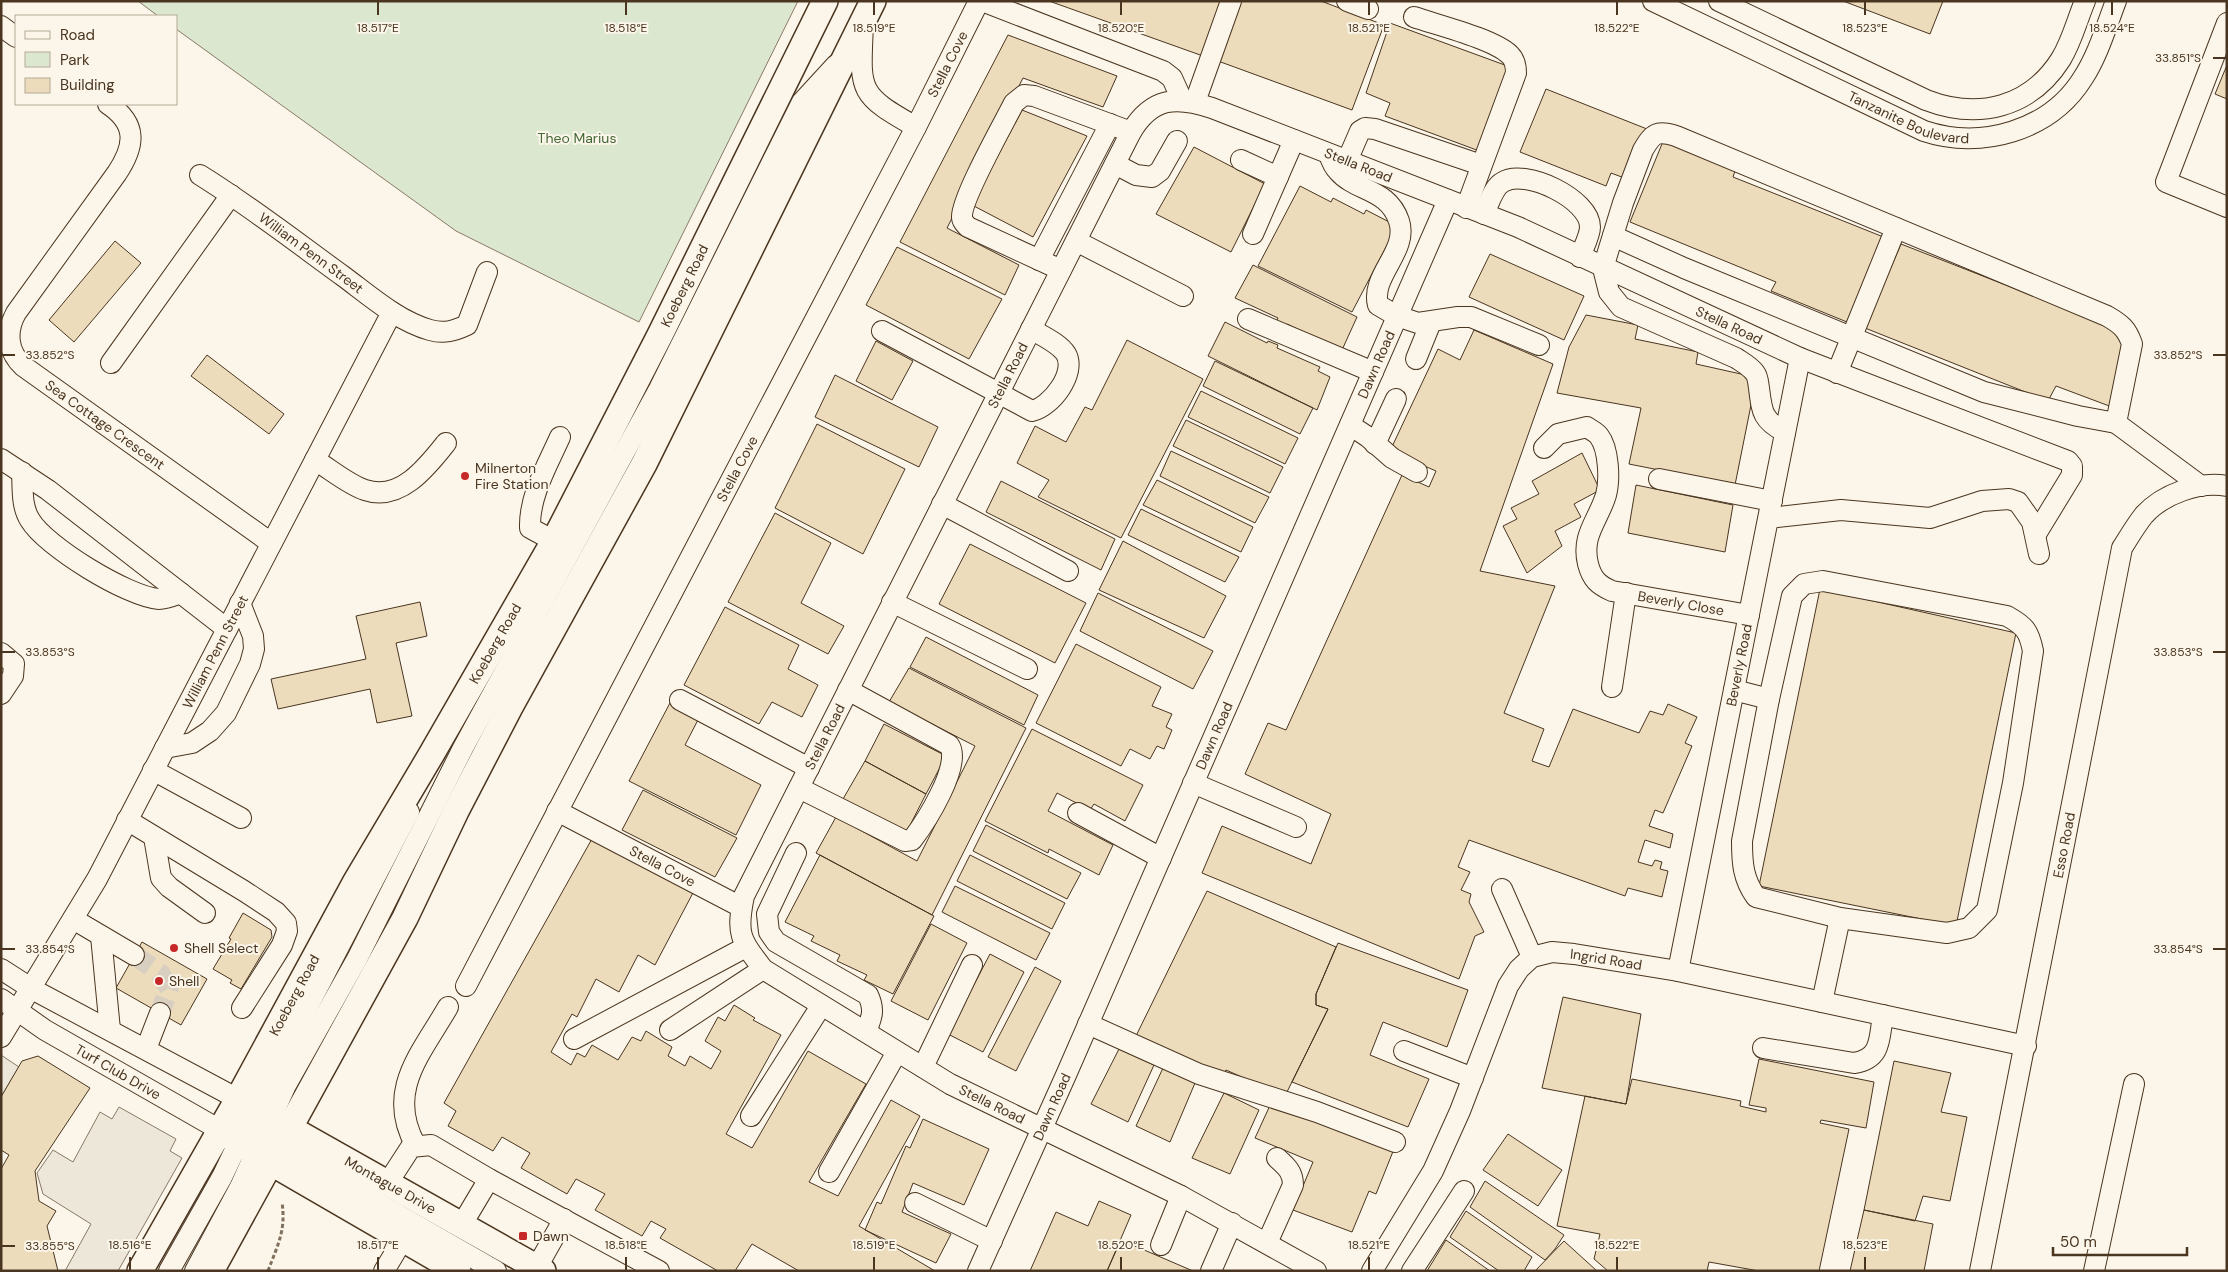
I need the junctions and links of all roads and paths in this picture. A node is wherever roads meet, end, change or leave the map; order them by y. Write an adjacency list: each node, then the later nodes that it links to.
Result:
1 (825, 1): 73 (main road, Koeberg Road)
2 (981, 1): 15 (street, Stella Cove); 18 (street, Stella Cove)
3 (1230, 1): 15 (street)
4 (1347, 1): 9 (street)
5 (1653, 1): 8 (street, Tanzanite Boulevard)
6 (1719, 1): 7 (street, Tanzanite Boulevard)
7 (2085, 1)
8 (2116, 1)
9 (1368, 9)
10 (868, 12): 18 (street); 144 (main road, Koeberg Road)
11 (1414, 17): 25 (street)
12 (2227, 23): 29 (street)
13 (1, 26): 14 (street)
14 (15, 37)
15 (1188, 101): 19 (street, Stella Road); 20 (street, Stella Road)
16 (109, 105): 74 (street, Sea Cottage Crescent)
17 (1110, 124): 19 (street); 36 (street); 36 (street)
18 (916, 127): 96 (street, Stella Cove)
19 (1131, 132): 24 (street, Stella Road)
20 (1294, 140): 22 (street, Stella Road); 27 (street)
21 (1177, 141): 24 (street)
22 (1338, 157): 25 (street); 30 (street, Stella Road); 42 (street)
23 (1241, 160): 27 (street)
24 (1115, 164): 34 (street, Stella Road)
25 (1481, 165): 30 (street)
26 (200, 175): 28 (street, William Penn Street)
27 (1278, 177): 32 (street)
28 (232, 195): 41 (street, William Penn Street); 51 (street)
29 (2227, 207)
30 (1466, 208): 35 (street, Stella Road); 35 (street); 42 (street, Dawn Road)
31 (1896, 228): 33 (street); 47 (street); 56 (street)
32 (1253, 234)
33 (1613, 236): 37 (street); 47 (street)
34 (1076, 242): 38 (street, Stella Road); 40 (street)
35 (1580, 257): 37 (street, Stella Road)
36 (1039, 260): 38 (street)
37 (1603, 268): 49 (street, Stella Road); 58 (street)
38 (1061, 270): 45 (street, Stella Road)
39 (487, 272): 41 (street, William Penn Street)
40 (1183, 296)
41 (392, 312): 64 (street, William Penn Street)
42 (1397, 316): 44 (street); 52 (street, Dawn Road)
43 (1248, 319): 52 (street)
44 (1431, 322): 48 (street); 50 (street)
45 (1032, 329): 54 (street, Stella Road); 54 (street)
46 (882, 330): 54 (street)
47 (1851, 338): 53 (street); 56 (street)
48 (1539, 345)
49 (1800, 358): 53 (street, Stella Road); 58 (street, Beverly Road)
50 (1416, 359)
51 (111, 363)
52 (1373, 372): 57 (street, Dawn Road)
53 (1837, 373): 72 (street, Stella Road)
54 (999, 393): 70 (street, Stella Road)
55 (1396, 399): 61 (street)
56 (2116, 424): 68 (street)
57 (1350, 425): 61 (street); 94 (street, Dawn Road)
58 (1785, 432): 71 (street, Beverly Road)
59 (560, 437): 73 (street)
60 (446, 443): 64 (street)
61 (1375, 444): 66 (street)
62 (1544, 448): 77 (street)
63 (1, 459): 65 (street)
64 (315, 460): 74 (street, William Penn Street)
65 (22, 472): 78 (street); 78 (street)
66 (1417, 472)
67 (1659, 479): 71 (street)
68 (2201, 486): 69 (street, Esso Road); 134 (street, Esso Road)
69 (2227, 486)
70 (942, 504): 76 (street); 79 (street, Stella Road)
71 (1770, 510): 72 (street); 81 (street, Beverly Road)
72 (2036, 534): 75 (street)
73 (554, 541): 144 (main road, Koeberg Road)
74 (271, 544): 80 (street, William Penn Street)
75 (2039, 554)
76 (1068, 571)
77 (1619, 592): 81 (street, Beverly Close); 85 (street)
78 (181, 593): 82 (street)
79 (892, 602): 84 (street); 86 (street, Stella Road)
80 (240, 603): 82 (street, William Penn Street); 91 (street)
81 (1749, 615): 87 (street, Beverly Road)
82 (226, 629): 91 (street, William Penn Street)
83 (1, 653): 88 (street)
84 (1027, 669)
85 (1612, 687)
86 (848, 690): 92 (street, Stella Road); 95 (street)
87 (1734, 690): 89 (street); 116 (street, Beverly Road)
88 (1, 694)
89 (1769, 699): 107 (street); 107 (street)
90 (680, 700): 92 (street)
91 (165, 748): 93 (street, William Penn Street)
92 (809, 768): 95 (street, Stella Road)
93 (153, 770): 98 (street); 99 (street, William Penn Street)
94 (1194, 783): 100 (street); 103 (street, Dawn Road)
95 (799, 788): 105 (street, Stella Road)
96 (557, 811): 105 (street, Stella Cove); 118 (street, Stella Cove)
97 (1078, 813): 103 (street)
98 (241, 818)
99 (127, 820): 101 (street); 108 (street, William Penn Street)
100 (1296, 827)
101 (154, 836): 106 (street); 124 (street)
102 (796, 853): 111 (street)
103 (1161, 858): 128 (street, Dawn Road)
104 (1502, 889): 113 (street)
105 (741, 907): 110 (street, Stella Road)
106 (205, 914)
107 (1840, 918): 121 (street)
108 (73, 919): 109 (street); 119 (street, William Penn Street)
109 (101, 936): 112 (street); 129 (street)
110 (746, 947): 117 (street, Stella Road); 133 (street)
111 (791, 951): 117 (street); 131 (street)
112 (134, 955)
113 (1532, 957): 116 (street, Ingrid Road); 140 (street)
114 (972, 965): 139 (street)
115 (1, 969): 119 (street)
116 (1678, 971): 121 (street, Ingrid Road)
117 (771, 974): 122 (street, Stella Road); 130 (street)
118 (466, 986)
119 (32, 989): 125 (street); 129 (street)
120 (1, 999): 125 (street, Turf Club Drive)
121 (1822, 1002): 127 (street, Ingrid Road)
122 (821, 1006): 131 (street, Stella Road); 142 (street)
123 (448, 1007): 146 (street)
124 (242, 1008)
125 (18, 1011): 132 (street); 144 (street, Turf Club Drive)
126 (160, 1013): 136 (street)
127 (1883, 1015): 134 (street, Ingrid Road); 135 (street)
128 (1088, 1024): 143 (street, Dawn Road); 145 (street)
129 (110, 1030): 136 (street)
130 (670, 1030)
131 (866, 1032): 138 (street, Stella Road)
132 (1, 1037)
133 (574, 1039)
134 (2026, 1046): 177 (street, Esso Road)
135 (1763, 1048)
136 (146, 1049): 144 (street)
137 (1404, 1051): 140 (street)
138 (897, 1052): 139 (street, Stella Road); 148 (street)
139 (923, 1067): 143 (street, Stella Road)
140 (1473, 1078): 175 (street)
141 (2134, 1084): 178 (street)
142 (751, 1116)
143 (1042, 1129): 152 (street, Stella Road); 159 (street, Dawn Road)
144 (257, 1132): 150 (main road, Montague Drive); 158 (main road); 164 (main road, Koeberg Road); 165 (street); 166 (street); 167 (main road, Koeberg Road); 171 (street)
145 (1395, 1142)
146 (416, 1146): 149 (street); 150 (street)
147 (1277, 1158): 160 (street)
148 (829, 1172)
149 (489, 1179): 155 (street); 157 (street)
150 (387, 1184): 157 (main road, Montague Drive)
151 (1464, 1190): 176 (street)
152 (1181, 1196): 156 (street, Stella Road); 161 (street)
153 (282, 1202): 168 (path)
154 (915, 1203): 159 (street)
155 (564, 1219): 162 (street); 163 (street)
156 (1232, 1223): 160 (street, Stella Road); 173 (street)
157 (461, 1226): 163 (main road, Montague Drive)
158 (403, 1239): 169 (street); 170 (main road)
159 (992, 1241): 172 (street, Dawn Road)
160 (1267, 1243): 174 (street, Stella Road)
161 (1161, 1245)
162 (648, 1268)
163 (540, 1269)
164 (140, 1271)
165 (169, 1271)
166 (194, 1271)
167 (211, 1271)
168 (268, 1271)
169 (384, 1271)
170 (458, 1271)
171 (496, 1271)
172 (978, 1271)
173 (1211, 1271)
174 (1316, 1271)
175 (1372, 1271)
176 (1412, 1271)
177 (1980, 1271)
178 (2094, 1271)

